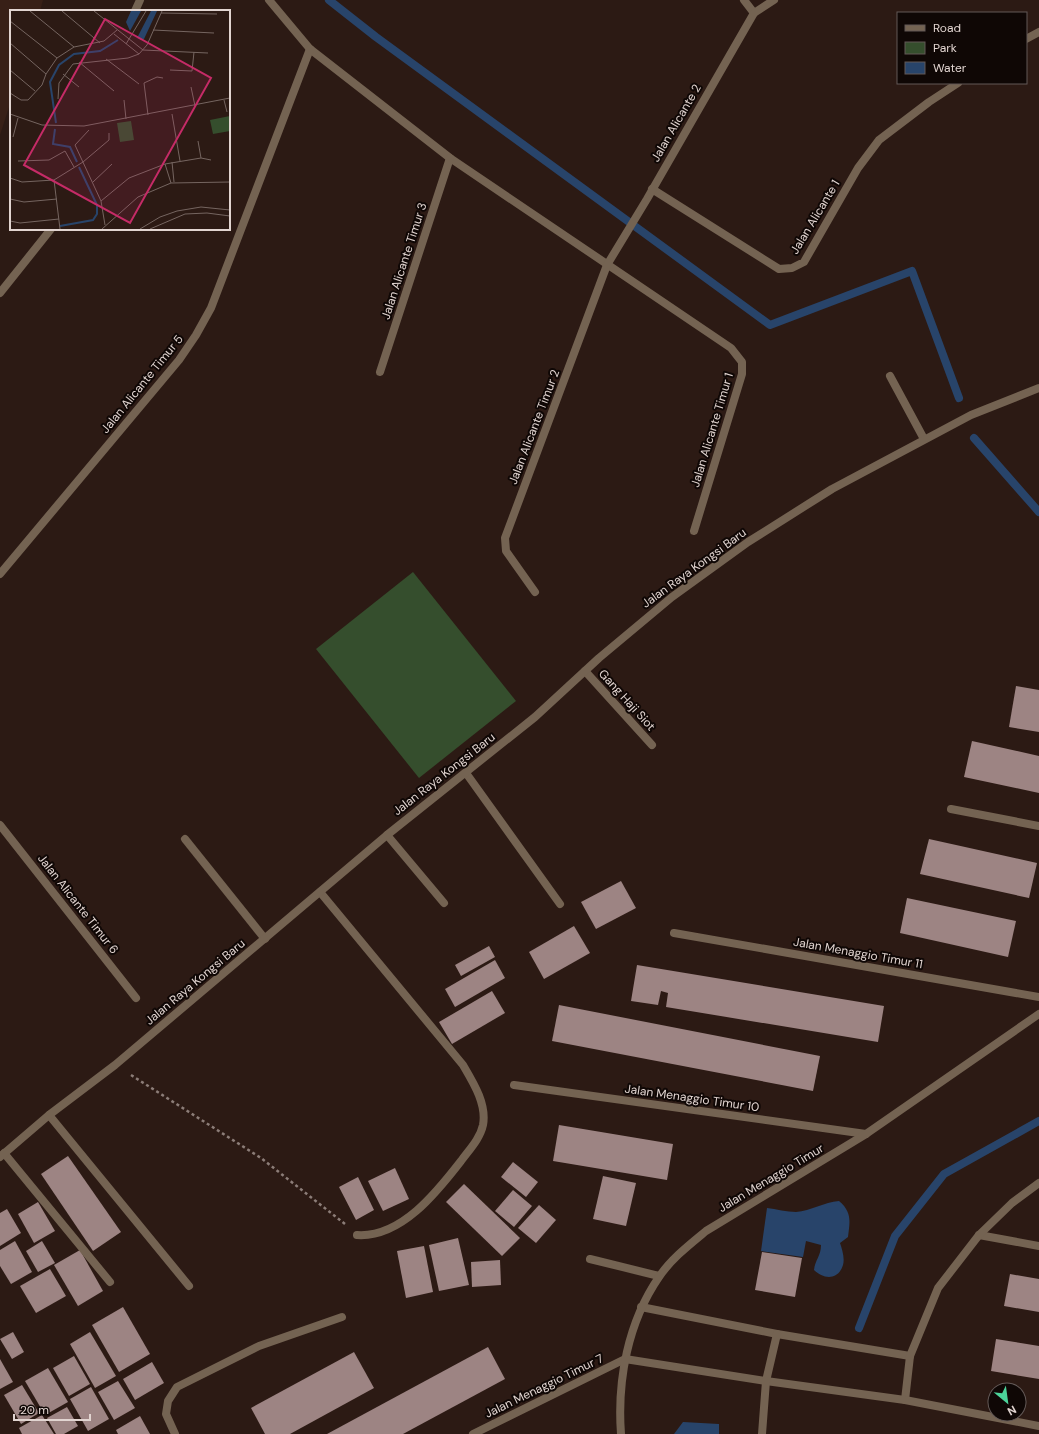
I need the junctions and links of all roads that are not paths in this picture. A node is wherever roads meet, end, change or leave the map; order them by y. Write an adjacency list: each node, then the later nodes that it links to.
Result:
1 (140, 0): 5 (street)
2 (269, 0): 9 (street, Jalan Alicante Timur 1)
3 (744, 0): 6 (street)
4 (774, 0): 6 (street, Jalan Alicante 2)
5 (136, 10)
6 (754, 13): 12 (street, Jalan Alicante 2)
7 (1039, 32): 8 (street)
8 (1027, 38)
9 (310, 49): 11 (street, Jalan Alicante Timur 1); 21 (street, Jalan Alicante Timur 5)
10 (956, 84): 12 (street, Jalan Alicante 1)
11 (450, 158): 14 (street, Jalan Alicante Timur 1); 16 (street, Jalan Alicante Timur 3)
12 (652, 189): 14 (street, Jalan Alicante 2)
13 (50, 230): 15 (street)
14 (607, 265): 20 (street, Jalan Alicante Timur 1); 22 (street, Jalan Alicante Timur 2)
15 (0, 293)
16 (380, 372)
17 (890, 376): 19 (street)
18 (1039, 388): 19 (street, Jalan Raya Kongsi Baru)
19 (924, 439): 23 (street, Jalan Raya Kongsi Baru)
20 (694, 529)
21 (0, 574)
22 (535, 592)
23 (585, 671): 24 (street, Gang Haji Siot); 25 (street, Jalan Raya Kongsi Baru)
24 (652, 744)
25 (466, 773): 29 (street, Jalan Raya Kongsi Baru); 33 (street)
26 (951, 810): 28 (street)
27 (0, 825): 37 (street, Jalan Alicante Timur 6)
28 (1039, 826)
29 (387, 834): 31 (street, Jalan Raya Kongsi Baru); 32 (street)
30 (185, 839): 35 (street)
31 (320, 892): 35 (street, Jalan Raya Kongsi Baru); 44 (street)
32 (444, 903)
33 (560, 904)
34 (674, 933): 36 (street, Jalan Menaggio Timur 11)
35 (265, 939): 40 (street, Jalan Raya Kongsi Baru)
36 (1039, 997)
37 (136, 998)
38 (1039, 1014): 41 (street, Jalan Menaggio Timur)
39 (514, 1085): 41 (street, Jalan Menaggio Timur 10)
40 (50, 1115): 42 (street, Jalan Raya Kongsi Baru); 50 (street)
41 (866, 1134): 48 (street, Jalan Menaggio Timur)
42 (2, 1155): 49 (street)
43 (1039, 1183): 45 (street)
44 (358, 1235)
45 (979, 1235): 46 (street); 54 (street)
46 (1039, 1246)
47 (590, 1260): 48 (street)
48 (659, 1276): 51 (street, Jalan Menaggio Timur)
49 (110, 1282)
50 (189, 1286)
51 (641, 1307): 53 (street); 55 (street, Jalan Menaggio Timur)
52 (342, 1317): 59 (street)
53 (777, 1334): 54 (street); 56 (street)
54 (910, 1356): 57 (street)
55 (625, 1358): 56 (street); 60 (street, Jalan Menaggio Timur 7); 61 (street, Jalan Menaggio Timur)
56 (766, 1381): 57 (street); 62 (street)
57 (905, 1400): 58 (street)
58 (1039, 1426)
59 (176, 1434)
60 (473, 1434)
61 (622, 1434)
62 (762, 1434)

